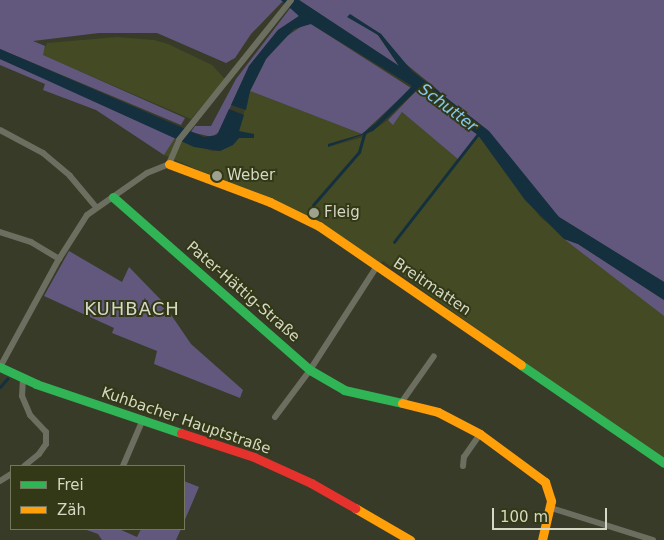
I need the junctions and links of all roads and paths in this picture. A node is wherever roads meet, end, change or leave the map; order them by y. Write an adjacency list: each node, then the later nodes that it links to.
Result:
1 (291, 0): 3 (street)
2 (0, 130): 5 (street)
3 (168, 164): 4 (street); 8 (street, Breitmatten)
4 (113, 197): 5 (street); 11 (street, Pater-Hättig-Straße)
5 (96, 207): 7 (street)
6 (0, 232): 7 (street)
7 (59, 259): 10 (street)
8 (377, 266): 11 (street); 17 (street, Breitmatten)
9 (434, 356): 13 (street)
10 (0, 367): 12 (street, Kuhbacher Hauptstraße)
11 (310, 370): 13 (street, Pater-Hättig-Straße); 14 (street)
12 (23, 378): 15 (street, Kuhbacher Hauptstraße); 18 (street)
13 (402, 403): 16 (street, Pater-Hättig-Straße)
14 (276, 417)
15 (143, 420): 19 (street); 22 (street, Kuhbacher Hauptstraße)
16 (480, 434): 20 (street); 21 (street, Pater-Hättig-Straße)
17 (664, 463)
18 (25, 465)
19 (124, 465)
20 (463, 466)
21 (552, 508): 23 (street); 24 (street)
22 (410, 540)
23 (542, 540)
24 (653, 540)

